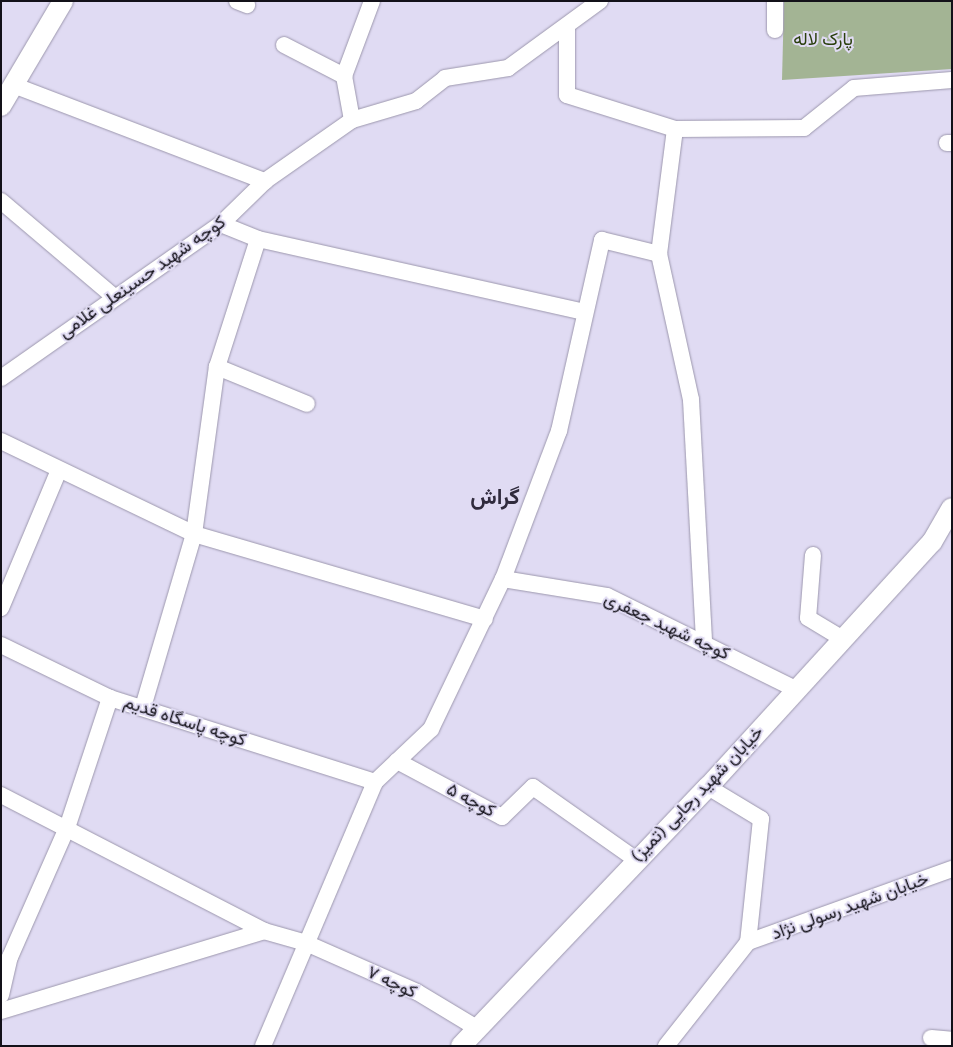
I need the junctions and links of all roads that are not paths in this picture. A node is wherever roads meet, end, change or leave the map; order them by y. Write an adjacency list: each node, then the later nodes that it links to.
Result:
1 (63, 1): 10 (street)
2 (372, 1): 8 (street)
3 (600, 1): 5 (street, کوچه شهید حسینعلی غلامی)
4 (775, 1): 6 (street)
5 (567, 28): 12 (street, کوچه شهید حسینعلی غلامی); 13 (street)
6 (775, 30)
7 (284, 45): 8 (street)
8 (344, 76): 12 (street)
9 (952, 80): 13 (street)
10 (14, 85): 11 (street); 14 (street)
11 (1, 106)
12 (352, 120): 14 (street, کوچه شهید حسینعلی غلامی)
13 (675, 129): 18 (street)
14 (265, 181): 16 (street, کوچه شهید حسینعلی غلامی)
15 (1, 201): 19 (street)
16 (220, 224): 17 (street); 19 (street, کوچه شهید حسینعلی غلامی)
17 (258, 239): 20 (street); 21 (street)
18 (658, 254): 20 (street); 34 (street)
19 (114, 297): 22 (street, کوچه شهید حسینعلی غلامی)
20 (585, 312): 30 (street)
21 (217, 367): 23 (street); 27 (street)
22 (1, 378)
23 (307, 404)
24 (1, 441): 25 (street)
25 (59, 470): 27 (street); 31 (street)
26 (952, 508): 28 (street, خیابان شهید رجایی (تمیز))
27 (194, 534): 32 (street); 38 (street)
28 (942, 541): 33 (street, خیابان شهید رجایی (تمیز))
29 (812, 555): 33 (street)
30 (503, 579): 32 (street); 34 (street, کوچه شهید جعفری)
31 (1, 608)
32 (485, 619): 39 (street)
33 (841, 638): 36 (street, خیابان شهید رجایی (تمیز))
34 (704, 642): 36 (street, کوچه شهید جعفری)
35 (1, 645): 37 (street, کوچه پاسگاه قدیم)
36 (795, 689): 41 (street, خیابان شهید رجایی (تمیز))
37 (110, 698): 38 (street, کوچه پاسگاه قدیم); 43 (street)
38 (142, 707): 40 (street, کوچه پاسگاه قدیم)
39 (397, 761): 40 (street); 44 (street, کوچه ۵)
40 (374, 782): 48 (street)
41 (708, 787): 44 (street, خیابان شهید رجایی (تمیز)); 47 (street, خیابان شهید رسولی نژاد)
42 (1, 795): 43 (street, کوچه ۷)
43 (67, 828): 46 (street, کوچه ۷); 49 (street)
44 (636, 859): 52 (street, خیابان شهید رجایی (تمیز))
45 (952, 869): 47 (street, خیابان شهید رسولی نژاد)
46 (264, 931): 48 (street, کوچه ۷); 51 (street)
47 (748, 942): 57 (street, خیابان شهید رسولی نژاد)
48 (306, 944): 52 (street, کوچه ۷); 55 (street)
49 (6, 955): 50 (street)
50 (1, 995)
51 (1, 1011)
52 (475, 1027): 56 (street, خیابان شهید رجایی (تمیز))
53 (931, 1038): 54 (street)
54 (952, 1040)
55 (263, 1046)
56 (461, 1046)
57 (666, 1046)

